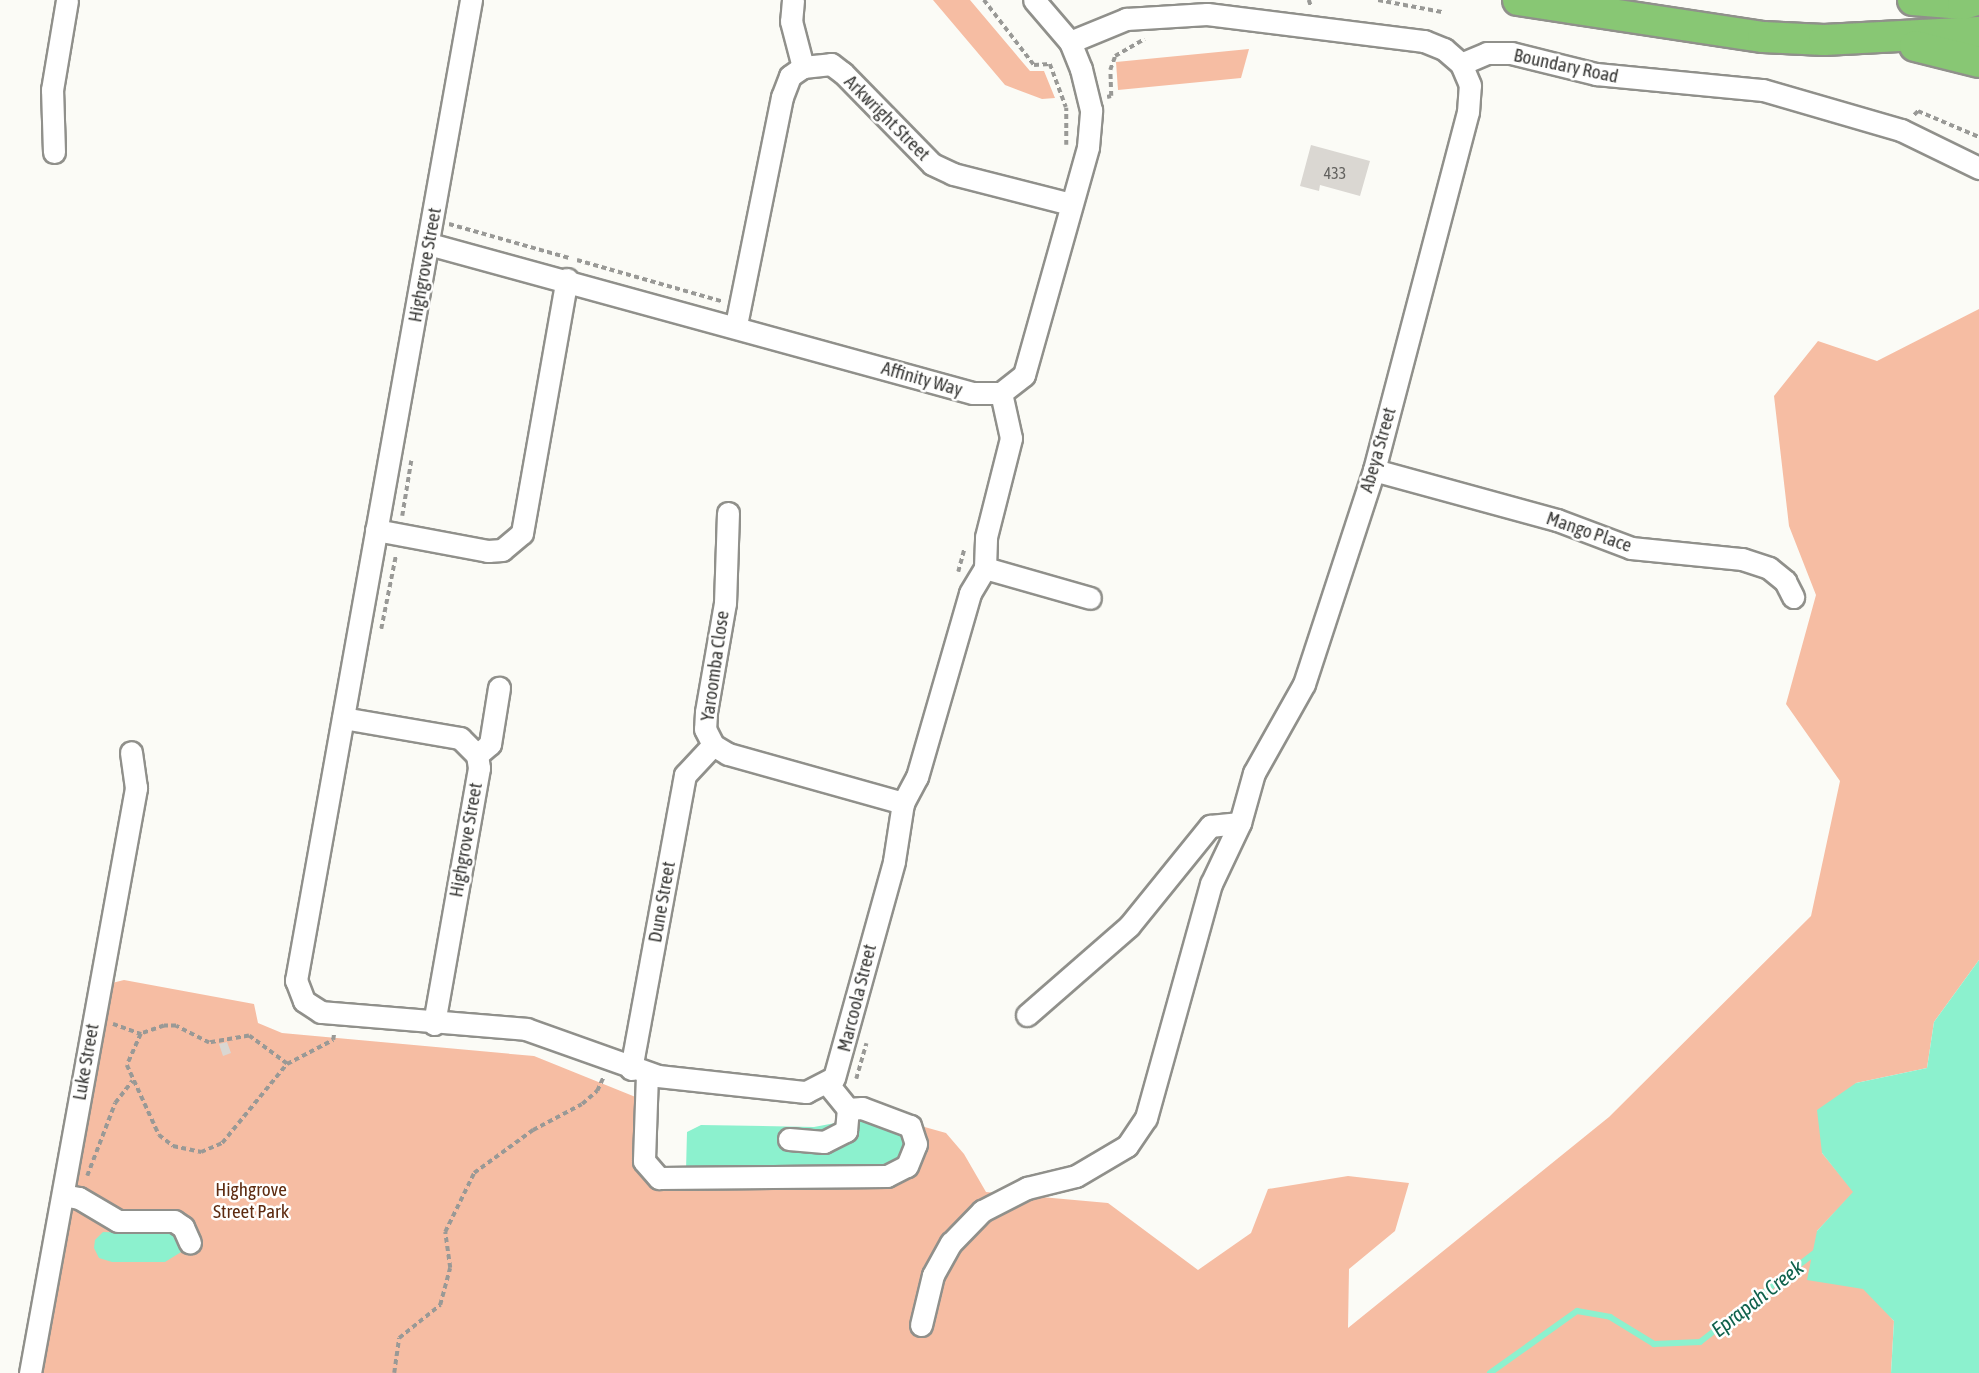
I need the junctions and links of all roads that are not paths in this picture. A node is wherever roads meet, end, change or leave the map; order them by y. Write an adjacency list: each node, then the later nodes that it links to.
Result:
1 (67, 0): 14 (street)
2 (471, 0): 17 (street, Highgrove Street)
3 (793, 0): 13 (street)
4 (1034, 0): 10 (street)
5 (1518, 0): 9 (highway)
6 (1913, 0): 7 (highway)
7 (1977, 0)
8 (1979, 32): 9 (highway)
9 (1857, 38): 11 (highway)
10 (1070, 42): 12 (street); 16 (street)
11 (1979, 62)
12 (1461, 64): 15 (street, Boundary Road); 21 (street, Abeya Street)
13 (803, 67): 16 (street, Arkwright Street); 19 (street)
14 (54, 152)
15 (1979, 168)
16 (1071, 204): 20 (street)
17 (437, 246): 18 (street, Affinity Way); 23 (street, Highgrove Street)
18 (567, 279): 19 (street, Affinity Way); 23 (street)
19 (738, 316): 20 (street, Affinity Way)
20 (1001, 393): 24 (street, Marcoola Street)
21 (1374, 470): 25 (street, Mango Place); 33 (street, Abeya Street)
22 (728, 513): 29 (street, Yaroomba Close)
23 (376, 530): 28 (street, Highgrove Street)
24 (985, 568): 26 (street); 32 (street, Marcoola Street)
25 (1793, 597)
26 (1090, 598)
27 (499, 688): 31 (street)
28 (343, 718): 31 (street, Highgrove Street); 35 (street, Highgrove Street)
29 (713, 744): 32 (street, Yaroomba Close); 36 (street, Dune Street)
30 (131, 752): 39 (street, Luke Street)
31 (477, 755): 35 (street, Highgrove Street)
32 (903, 803): 37 (street, Marcoola Street)
33 (1240, 824): 34 (street); 41 (street, Abeya Street)
34 (1027, 1015)
35 (434, 1024): 36 (street)
36 (641, 1078): 37 (street); 37 (street, Dune Street)
37 (838, 1096): 38 (street, Marcoola Street)
38 (789, 1139)
39 (62, 1195): 40 (street); 42 (street, Luke Street)
40 (190, 1243)
41 (920, 1325)
42 (30, 1373)

